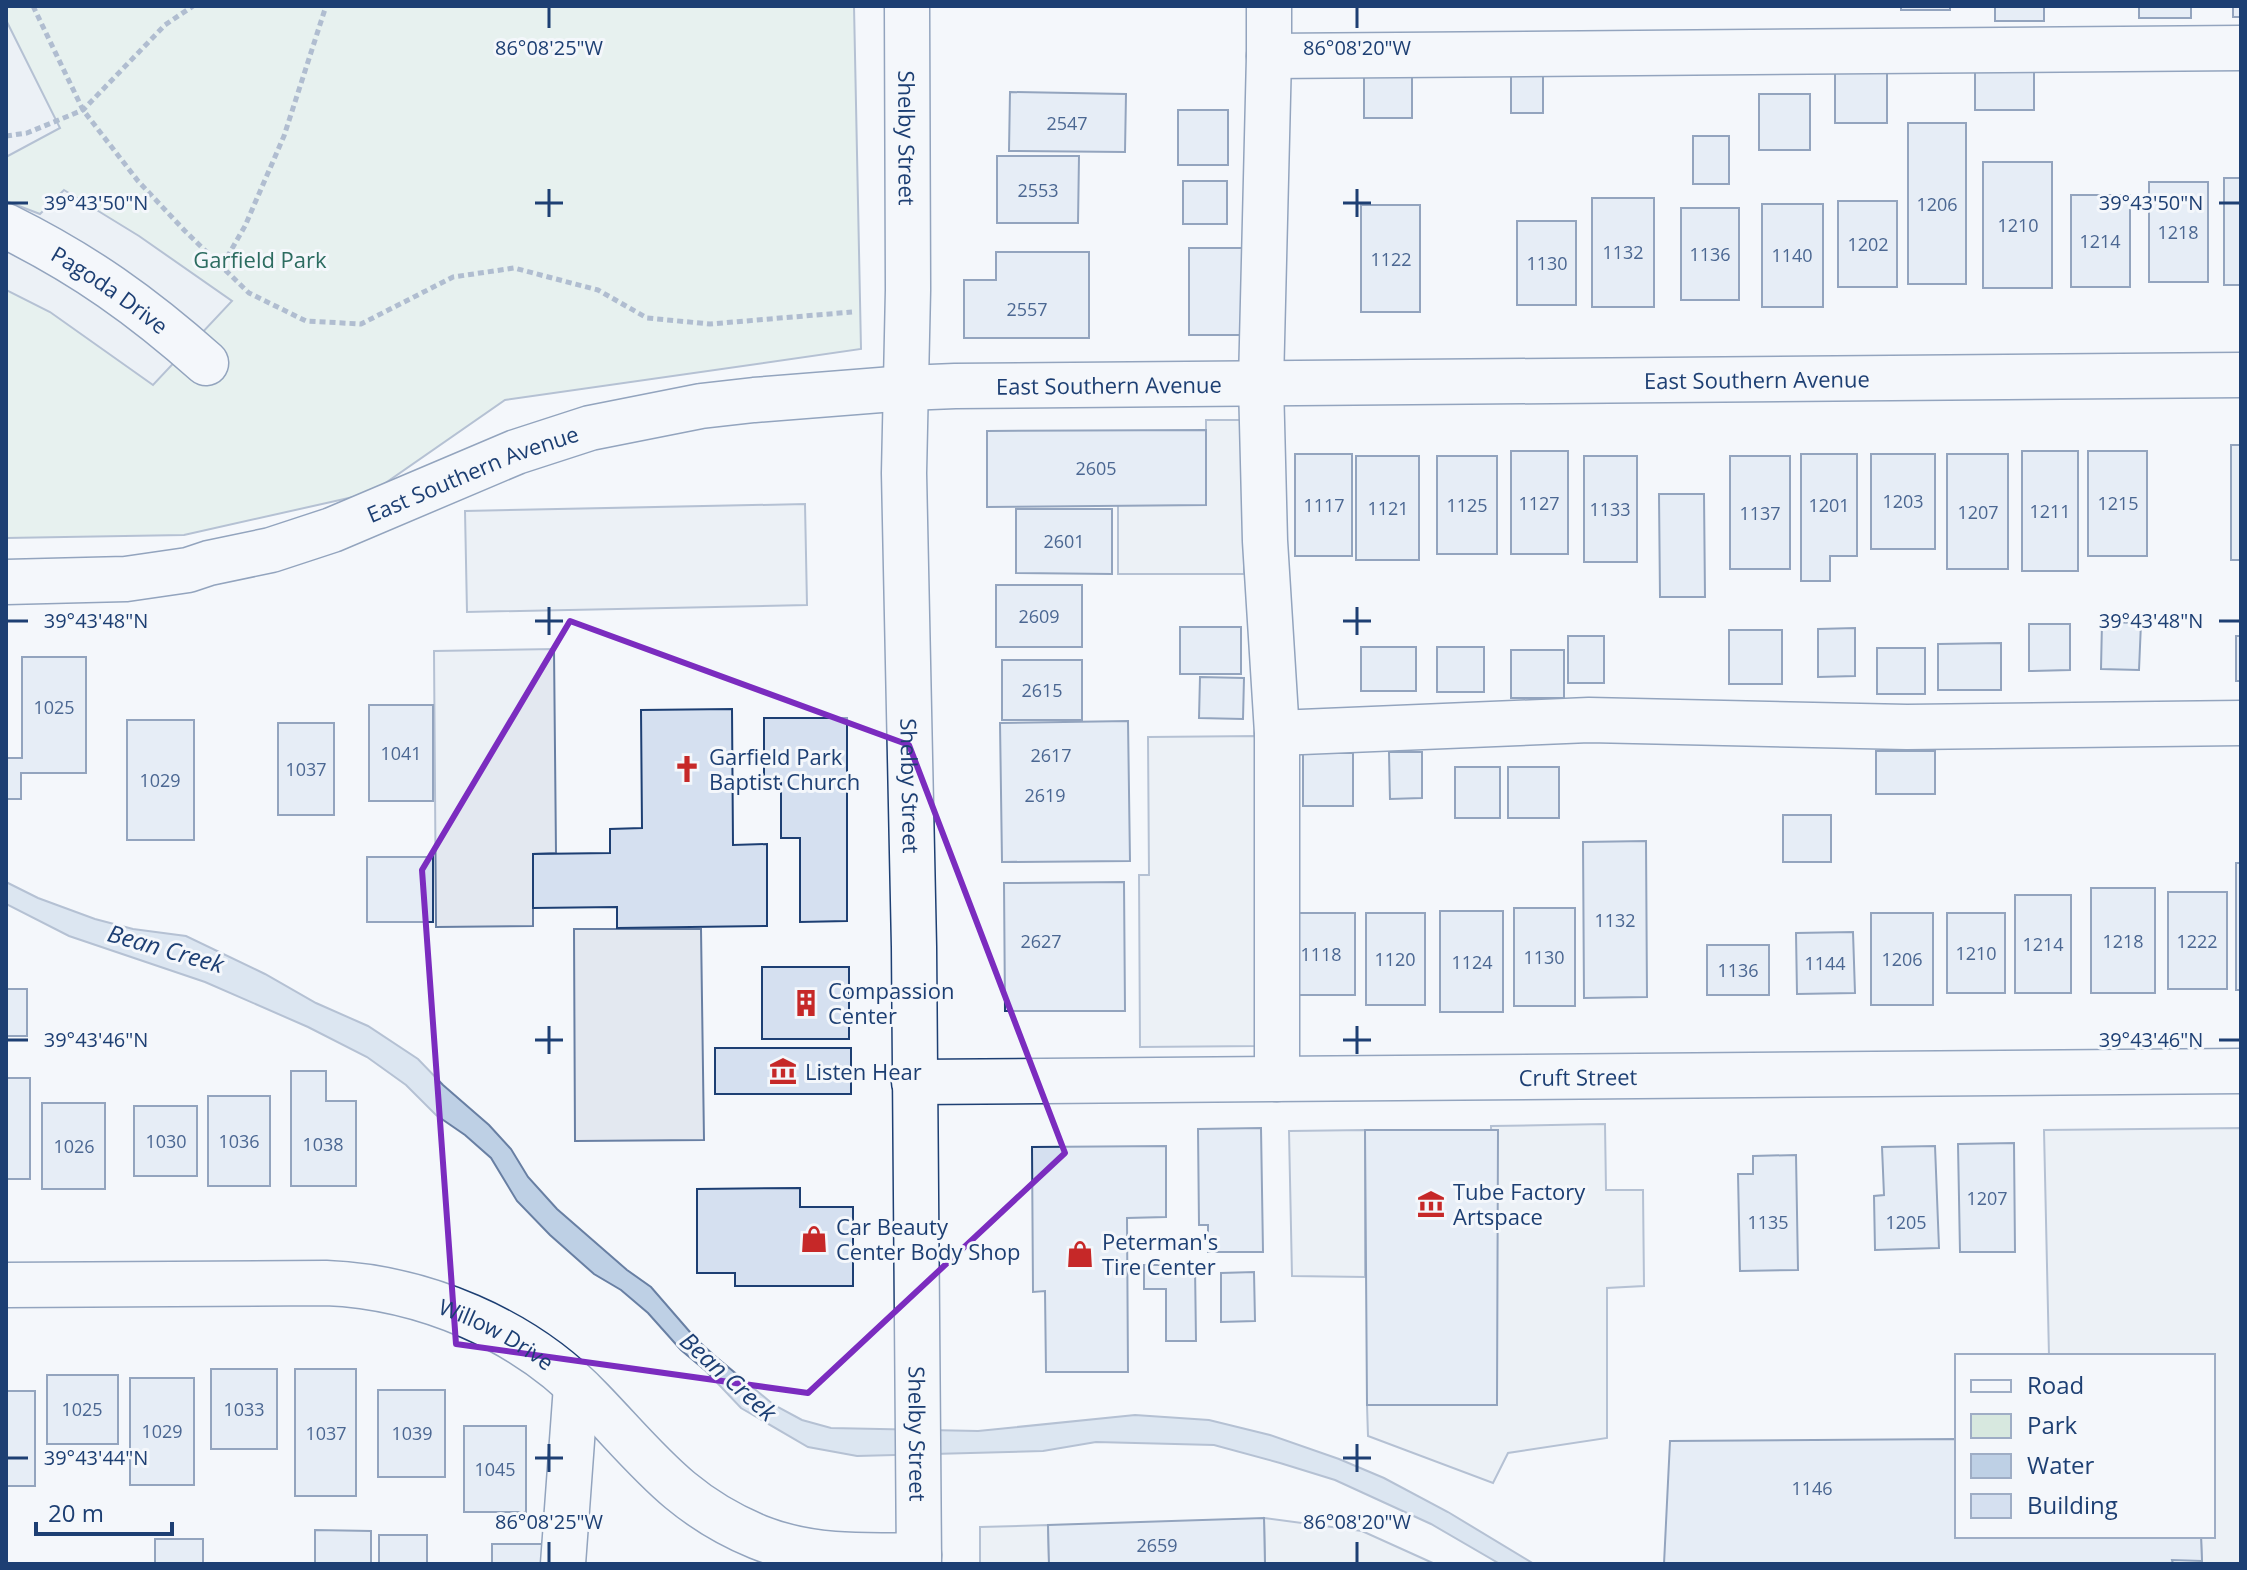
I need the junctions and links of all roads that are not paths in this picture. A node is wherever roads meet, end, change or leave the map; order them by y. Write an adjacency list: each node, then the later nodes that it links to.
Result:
1 (907, 6): 9 (street, Shelby Street)
2 (1269, 6): 4 (street)
3 (2241, 48): 4 (street)
4 (1269, 56): 8 (street)
5 (6, 226): 6 (street, Pagoda Drive)
6 (206, 363)
7 (2241, 375): 8 (street, East Southern Avenue)
8 (1261, 383): 9 (street, East Southern Avenue); 12 (street)
9 (906, 388): 10 (street, East Southern Avenue); 15 (street, Shelby Street)
10 (6, 582)
11 (2241, 723): 12 (street)
12 (1277, 733): 14 (street)
13 (2241, 1071): 14 (street, Cruft Street)
14 (1277, 1079): 15 (street, Cruft Street)
15 (914, 1082): 18 (street, Shelby Street)
16 (6, 1285): 17 (street, Willow Drive)
17 (576, 1386): 18 (street, Willow Drive); 19 (street)
18 (919, 1544)
19 (563, 1564)

